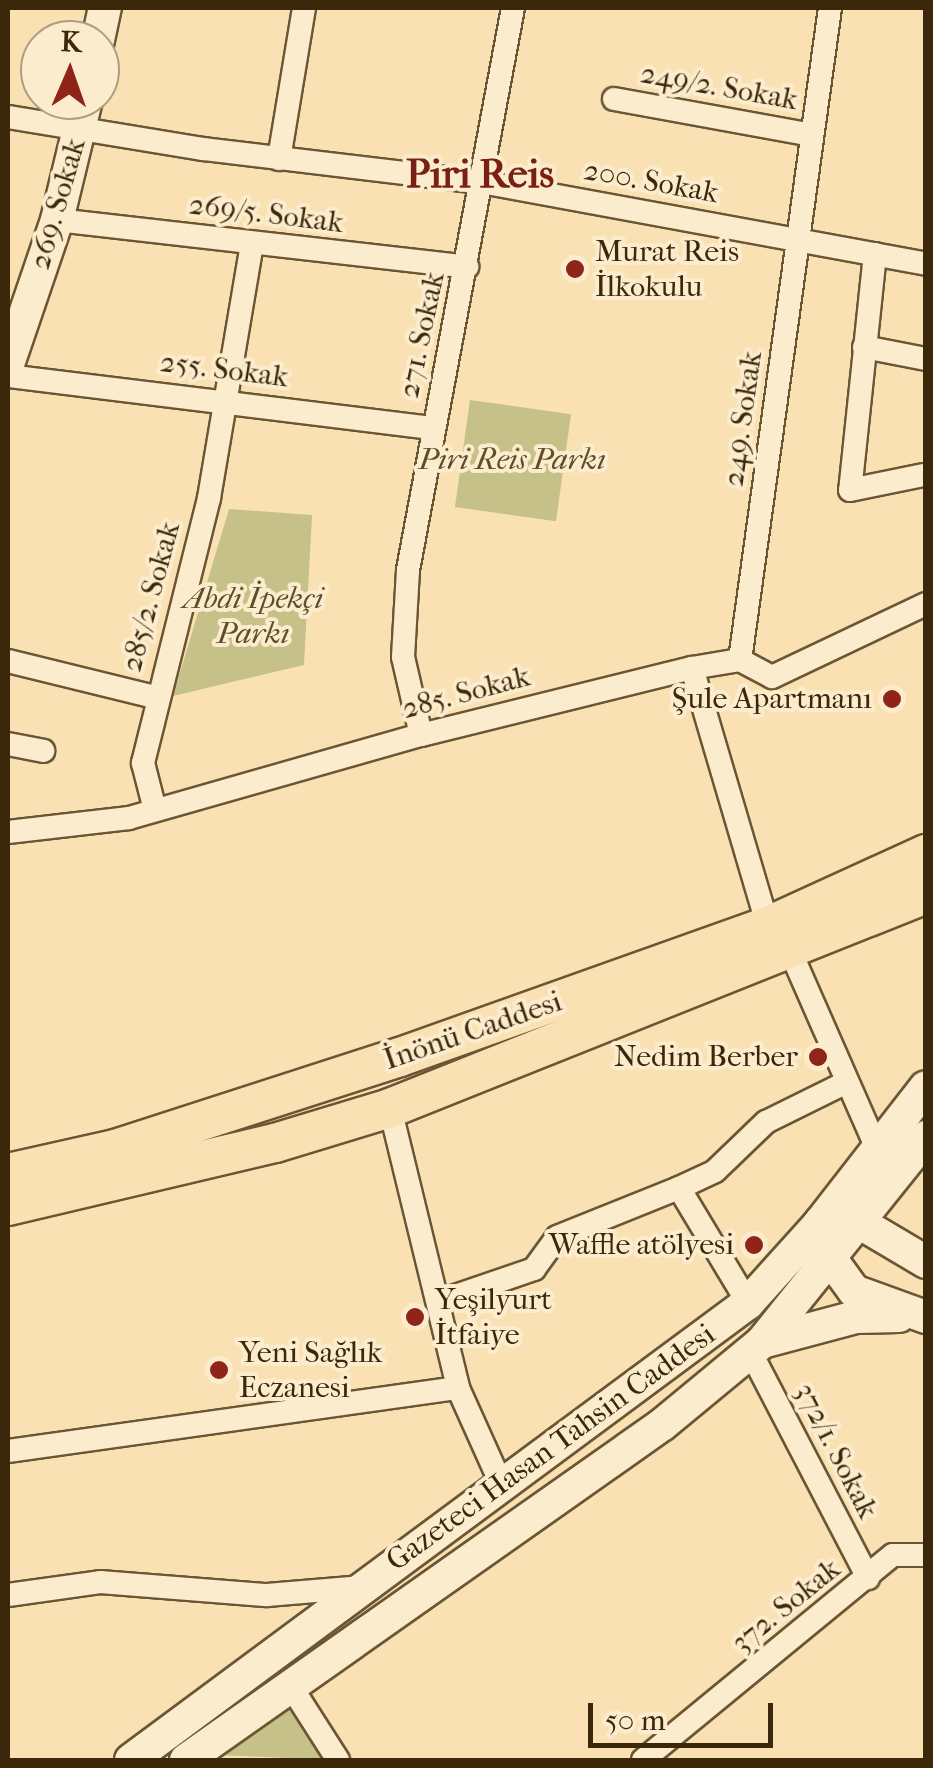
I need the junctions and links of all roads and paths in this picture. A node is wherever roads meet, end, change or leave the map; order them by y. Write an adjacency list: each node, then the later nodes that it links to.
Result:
1 (304, 8): 8 (street)
2 (513, 8): 9 (street, 271. Sokak)
3 (830, 8): 7 (street, 249. Sokak)
4 (614, 99): 7 (street, 249/2. Sokak)
5 (81, 120): 10 (main road, 269. Sokak)
6 (100, 120): 8 (street, 200. Sokak)
7 (812, 135): 11 (street, 249. Sokak)
8 (279, 160): 9 (street, 200. Sokak)
9 (481, 182): 11 (street, 200. Sokak); 15 (street, 271. Sokak)
10 (57, 220): 12 (street, 269/5. Sokak); 18 (main road, 269. Sokak)
11 (798, 239): 13 (street, 200. Sokak); 24 (street, 249. Sokak)
12 (252, 244): 15 (street, 269/5. Sokak); 20 (street, 285/2. Sokak)
13 (875, 254): 14 (street, 200. Sokak); 16 (street)
14 (926, 264)
15 (467, 267): 21 (street, 271. Sokak)
16 (864, 348): 17 (street); 22 (street)
17 (926, 359)
18 (8, 364)
19 (8, 376): 20 (street, 255. Sokak)
20 (224, 399): 21 (street, 255. Sokak); 27 (street, 285/2. Sokak)
21 (433, 428): 28 (street, 271. Sokak)
22 (925, 474)
23 (926, 604): 24 (street, 285. Sokak)
24 (740, 660): 26 (street, 285. Sokak)
25 (8, 661): 27 (street)
26 (692, 668): 28 (street, 285. Sokak); 35 (street)
27 (155, 696): 31 (street, 285/2. Sokak)
28 (421, 735): 31 (street, 285. Sokak)
29 (8, 744): 30 (street)
30 (43, 751)
31 (155, 810): 32 (street, 285. Sokak)
32 (8, 832)
33 (926, 854): 35 (main road, İnönü Caddesi)
34 (926, 894): 35 (main road, İnönü Caddesi)
35 (778, 936): 36 (street); 38 (main road, İnönü Caddesi); 41 (main road, İnönü Caddesi)
36 (845, 1083): 40 (street); 42 (street)
37 (926, 1088): 40 (main road, Gazeteci Hasan Tahsin Caddesi)
38 (390, 1108): 43 (main road, İnönü Caddesi); 48 (street)
39 (926, 1136): 45 (main road)
40 (878, 1150): 44 (main road, Gazeteci Hasan Tahsin Caddesi)
41 (8, 1173)
42 (679, 1188): 48 (street); 49 (street)
43 (8, 1206)
44 (820, 1223): 45 (main road); 46 (main road); 49 (main road, Gazeteci Hasan Tahsin Caddesi)
45 (872, 1228): 46 (main road, Gazeteci Hasan Tahsin Caddesi); 47 (main road)
46 (830, 1258): 50 (main road); 51 (main road, Gazeteci Hasan Tahsin Caddesi)
47 (926, 1262)
48 (438, 1302): 52 (street)
49 (748, 1302): 54 (main road, Gazeteci Hasan Tahsin Caddesi)
50 (916, 1316): 51 (main road)
51 (756, 1346): 56 (street, 372/1. Sokak); 59 (main road, Gazeteci Hasan Tahsin Caddesi)
52 (458, 1388): 53 (street); 54 (street)
53 (8, 1451)
54 (503, 1488): 57 (main road, Gazeteci Hasan Tahsin Caddesi)
55 (926, 1554): 56 (street, 372. Sokak)
56 (868, 1578): 63 (street, 372. Sokak)
57 (363, 1587): 58 (street); 60 (main road, Gazeteci Hasan Tahsin Caddesi)
58 (8, 1595)
59 (290, 1685): 61 (main road, Gazeteci Hasan Tahsin Caddesi); 62 (street)
60 (131, 1760)
61 (186, 1760)
62 (338, 1760)
63 (644, 1760)

